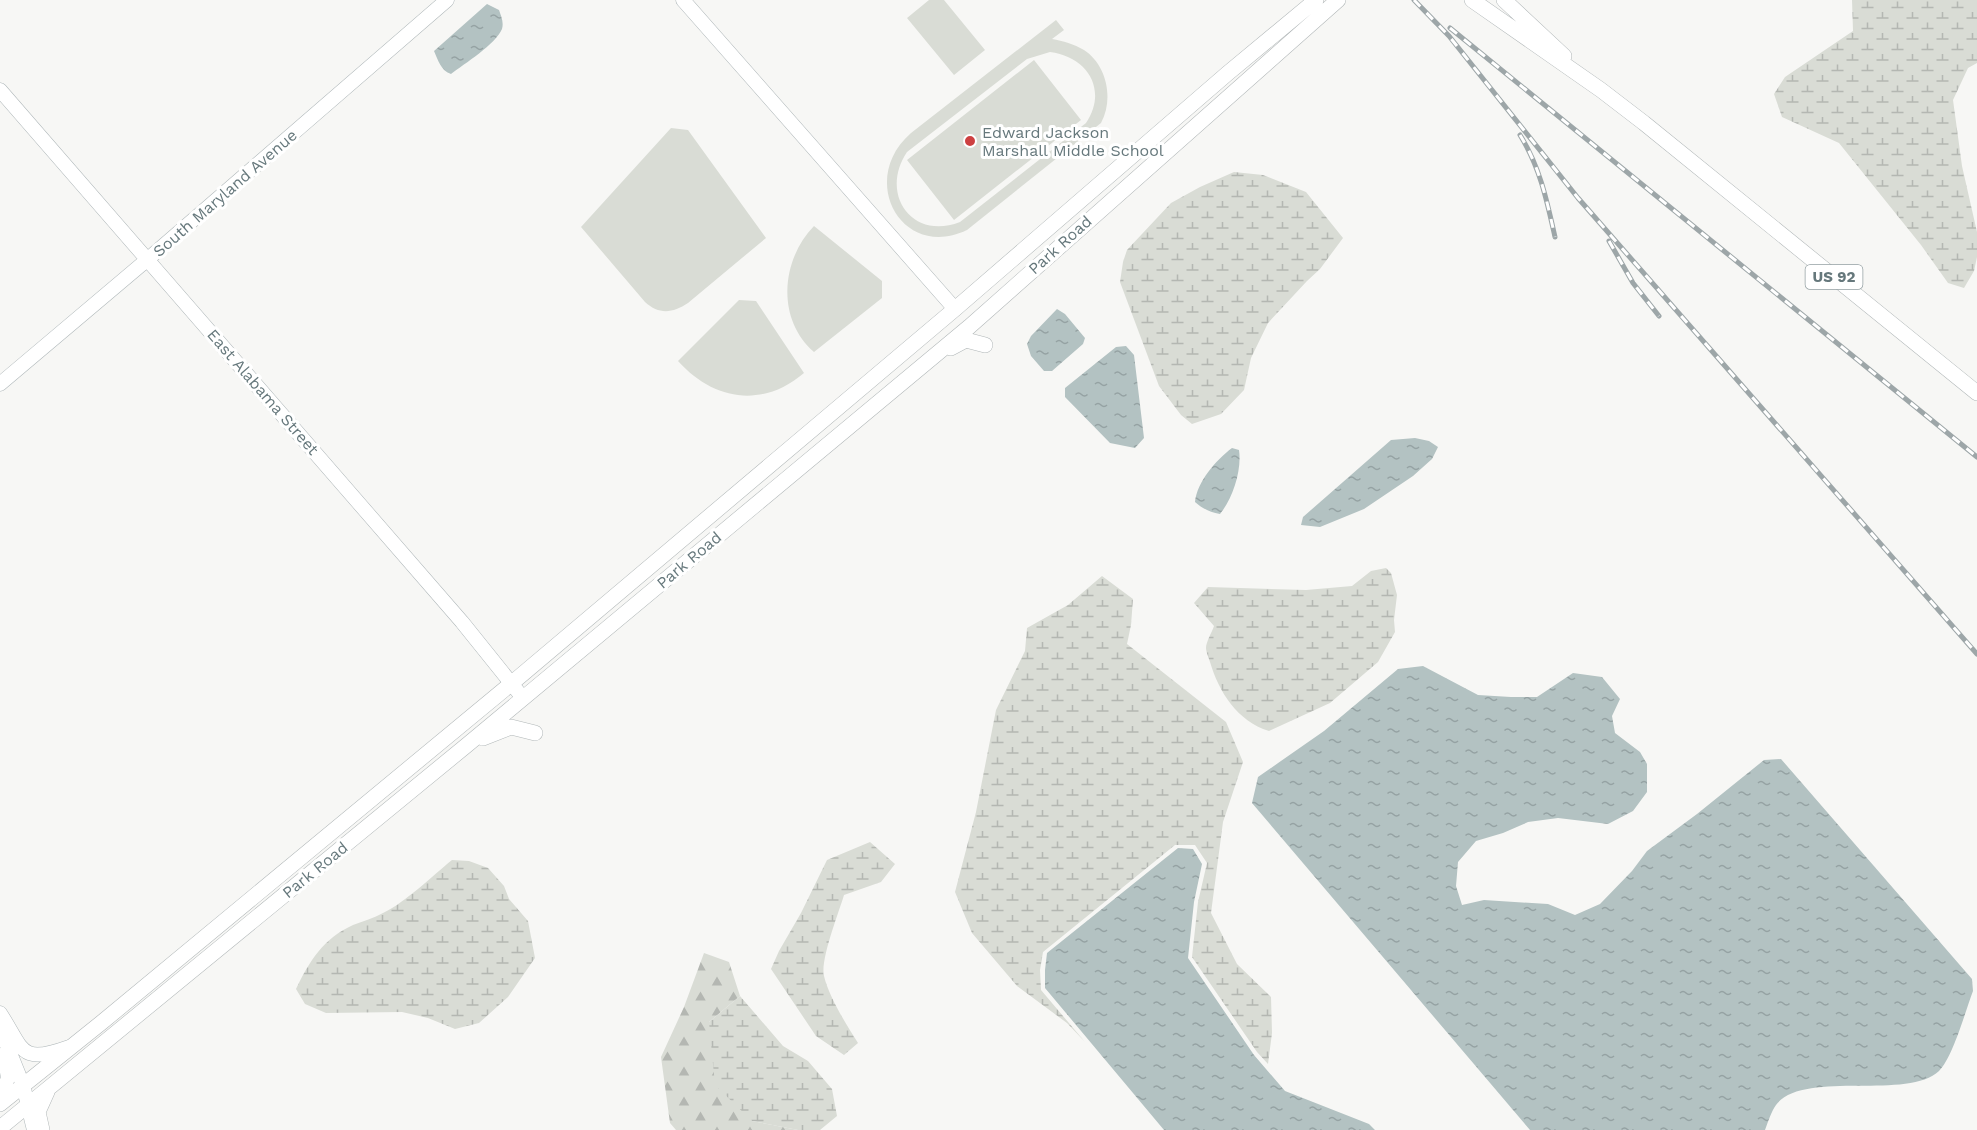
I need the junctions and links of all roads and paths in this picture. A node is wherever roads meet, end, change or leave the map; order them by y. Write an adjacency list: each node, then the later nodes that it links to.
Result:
1 (447, 0): 10 (street, South Maryland Avenue)
2 (683, 0): 11 (street)
3 (1316, 0): 9 (main road, Park Road)
4 (1338, 0): 12 (main road, Park Road)
5 (1472, 0): 8 (main road, US 92)
6 (1503, 0): 8 (main road, US 92)
7 (0, 90): 10 (street, East Alabama Street)
8 (1601, 90): 15 (main road, US 92)
9 (1067, 212): 11 (main road, Park Road); 12 (main road)
10 (148, 259): 14 (street, South Maryland Avenue); 19 (street, East Alabama Street)
11 (955, 309): 16 (main road); 17 (main road, Park Road)
12 (969, 327): 16 (main road, Park Road)
13 (985, 345): 16 (main road)
14 (0, 384)
15 (1977, 393)
16 (862, 415): 18 (main road, Park Road)
17 (688, 534): 18 (main road); 19 (main road, Park Road)
18 (592, 640): 20 (main road, Park Road)
19 (512, 683): 20 (street, East Alabama Street); 23 (main road); 24 (main road, Park Road)
20 (523, 698): 22 (main road, Park Road)
21 (535, 733): 22 (main road)
22 (467, 745): 23 (main road, Park Road)
23 (419, 784): 26 (main road, Park Road)
24 (231, 916): 25 (main road, Park Road); 26 (main road)
25 (147, 985): 30 (main road, Park Road); 35 (main road)
26 (144, 1010): 32 (main road, Park Road)
27 (0, 1013): 30 (street)
28 (0, 1028): 31 (street)
29 (0, 1044): 33 (street)
30 (71, 1046): 31 (main road, Park Road)
31 (23, 1085): 34 (main road, Park Road); 35 (street); 36 (main road)
32 (48, 1089): 35 (main road, Park Road); 39 (main road)
33 (0, 1099)
34 (0, 1104)
35 (28, 1105): 37 (main road, Park Road); 38 (street)
36 (0, 1119)
37 (0, 1128)
38 (34, 1130)
39 (42, 1130)

